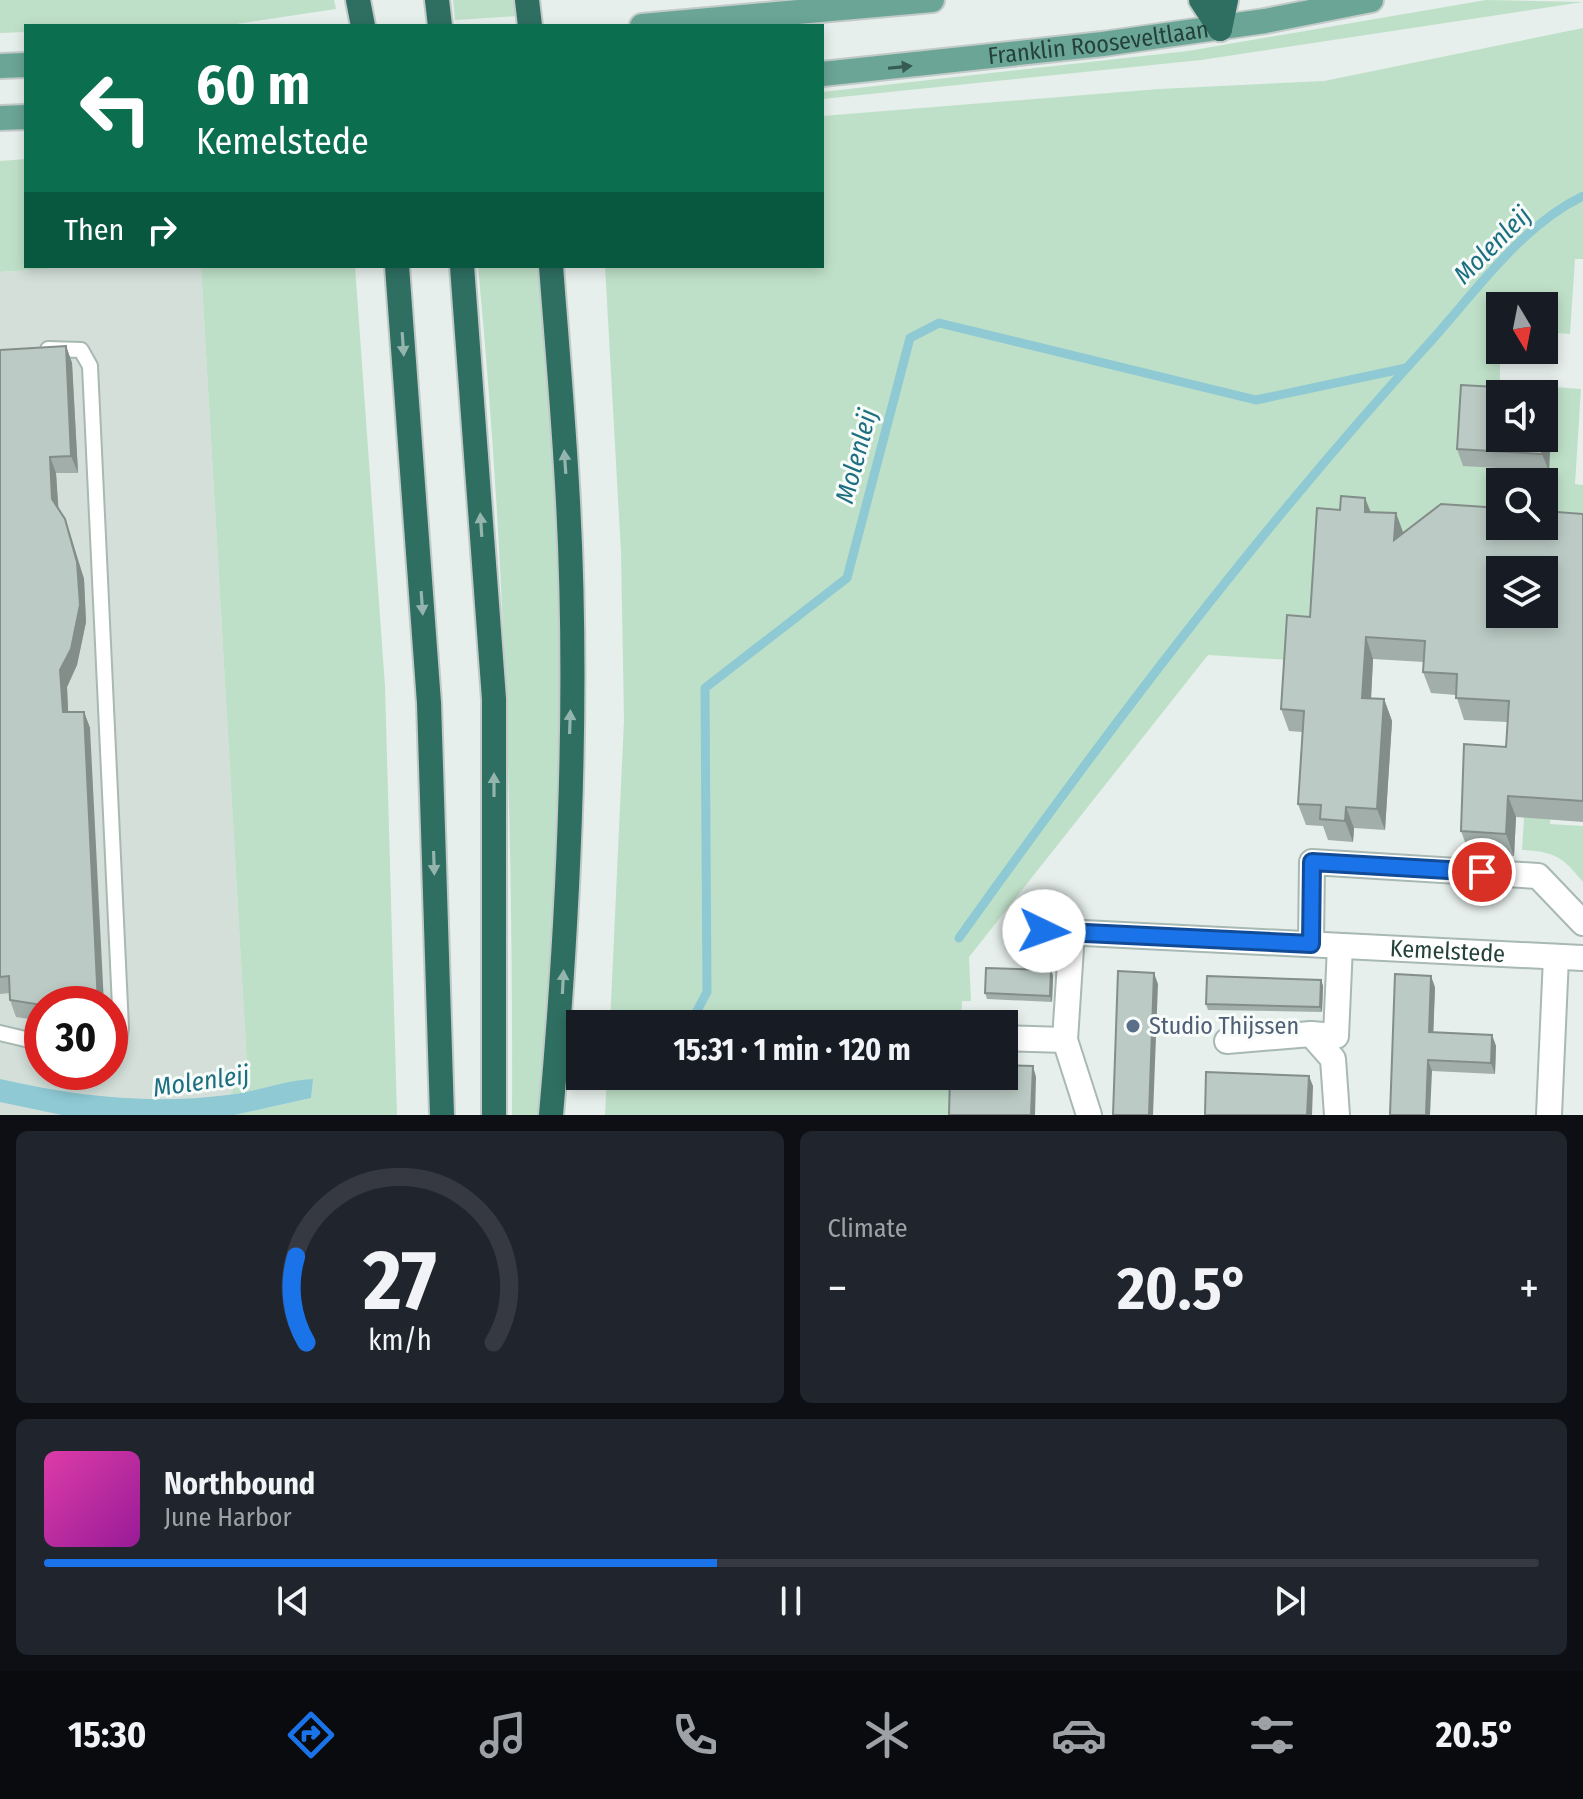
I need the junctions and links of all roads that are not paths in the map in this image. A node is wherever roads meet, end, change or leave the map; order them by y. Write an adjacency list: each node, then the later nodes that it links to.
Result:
1 (358, 0): 9 (highway)
2 (374, 0): 10 (highway)
3 (437, 0): 11 (highway)
4 (527, 0): 12 (highway)
5 (932, 0): 13 (main road)
6 (1201, 0): 14 (highway)
7 (1226, 0): 14 (highway)
8 (1371, 0): 14 (main road, Franklin Rooseveltlaan)
9 (363, 24)
10 (377, 24)
11 (440, 24)
12 (530, 24)
13 (664, 24)
14 (1220, 29): 17 (main road, Franklin Rooseveltlaan, one-way to 14)
15 (24, 65): 16 (main road)
16 (0, 66)
17 (824, 74)
18 (24, 117): 19 (main road)
19 (0, 118)
20 (397, 268): 38 (highway, one-way to 38)
21 (462, 268): 39 (highway, one-way to 21)
22 (551, 268): 40 (highway, one-way to 22)
23 (29, 350): 31 (lane)
24 (1583, 923): 27 (street)
25 (1044, 931): 26 (street, Kemelstede)
26 (1072, 932): 27 (street, Kemelstede); 36 (street)
27 (1311, 944): 28 (street, Kemelstede)
28 (1340, 946): 29 (street, Kemelstede); 33 (street)
29 (1556, 957): 30 (street, Kemelstede); 43 (street)
30 (1583, 958)
31 (119, 986)
32 (0, 1033): 35 (lane)
33 (1311, 1034): 37 (street); 42 (street)
34 (1018, 1038): 36 (street)
35 (24, 1039)
36 (1065, 1040): 41 (street)
37 (1227, 1041)
38 (442, 1115)
39 (494, 1115)
40 (551, 1115)
41 (1089, 1115)
42 (1337, 1115)
43 (1549, 1115)

